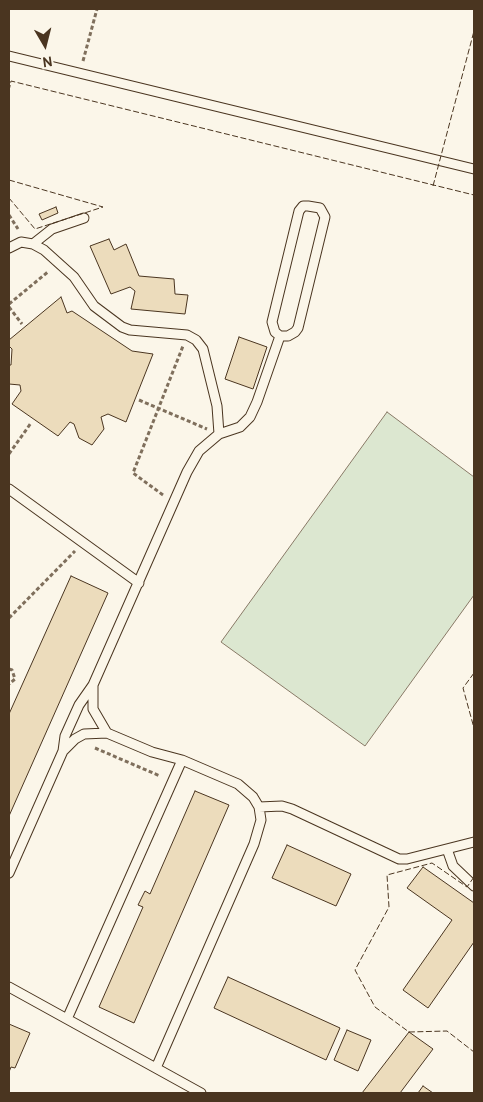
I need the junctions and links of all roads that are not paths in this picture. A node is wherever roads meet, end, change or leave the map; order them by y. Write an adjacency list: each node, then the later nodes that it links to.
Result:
1 (9, 56): 2 (lane)
2 (474, 169)
3 (84, 218): 4 (lane)
4 (33, 244): 5 (lane); 7 (lane)
5 (9, 248)
6 (280, 336): 6 (lane); 7 (lane)
7 (219, 434): 9 (lane)
8 (9, 489): 9 (lane)
9 (139, 583): 10 (lane)
10 (93, 685): 11 (lane); 12 (lane)
11 (107, 733): 12 (lane); 13 (lane)
12 (63, 752): 17 (lane)
13 (182, 760): 14 (lane); 20 (lane)
14 (259, 807): 16 (lane); 21 (lane)
15 (474, 842): 16 (lane)
16 (447, 849): 18 (lane)
17 (9, 873)
18 (474, 886)
19 (9, 987): 20 (lane)
20 (67, 1019): 21 (lane)
21 (156, 1068): 22 (lane)
22 (201, 1093)

